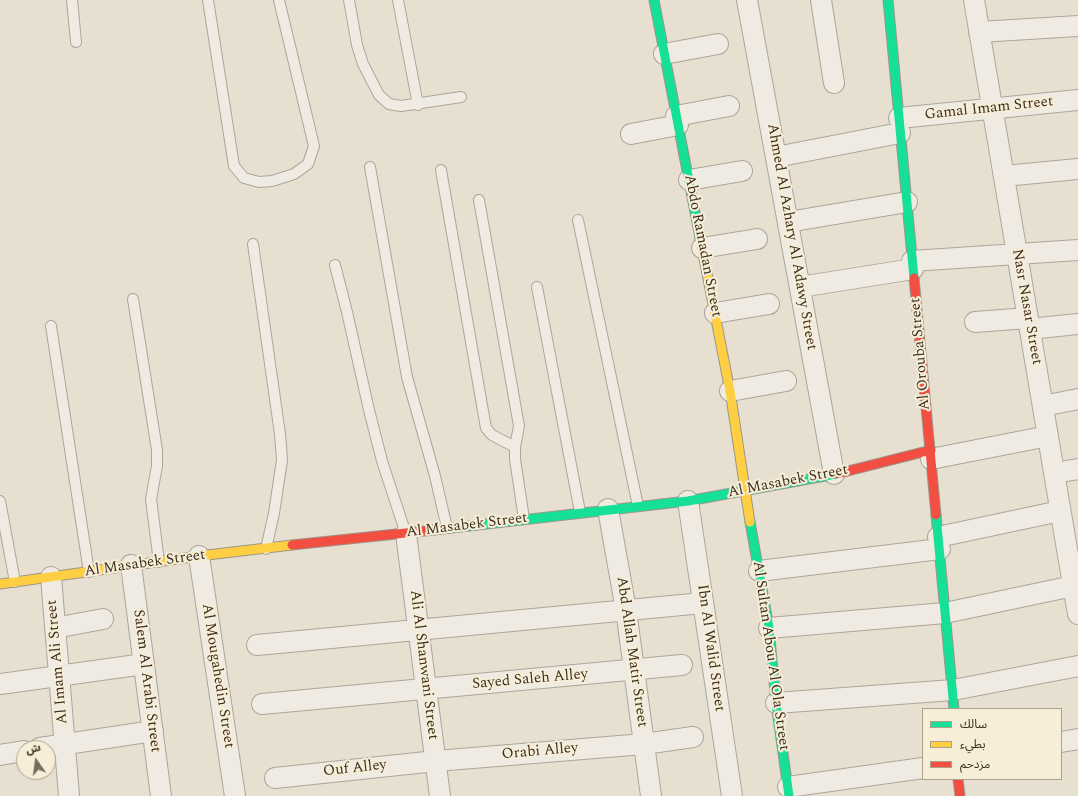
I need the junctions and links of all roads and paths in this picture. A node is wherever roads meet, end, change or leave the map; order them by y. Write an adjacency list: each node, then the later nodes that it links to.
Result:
1 (72, 0): 13 (lane)
2 (208, 0): 3 (lane)
3 (279, 0)
4 (349, 0): 19 (lane)
5 (398, 0): 19 (lane)
6 (654, 0): 15 (street, Abdo Ramadan Street)
7 (747, 0): 25 (street, Ahmed Al Azhary Al Adawy Street)
8 (821, 0): 16 (street)
9 (888, 0): 23 (street, Al Orouba Street)
10 (974, 0): 12 (street, Nasr Nasar Street)
11 (1078, 26): 12 (street)
12 (979, 32): 21 (street, Nasr Nasar Street)
13 (76, 42)
14 (718, 44): 15 (street)
15 (664, 54): 22 (street, Abdo Ramadan Street)
16 (834, 83)
17 (461, 97): 19 (lane)
18 (1078, 100): 21 (street, Gamal Imam Street)
19 (418, 105)
20 (729, 106): 22 (street)
21 (992, 109): 23 (street, Gamal Imam Street); 30 (street, Nasr Nasar Street)
22 (677, 120): 24 (street); 31 (street, Abdo Ramadan Street)
23 (900, 126): 25 (street, Gamal Imam Street); 33 (street, Al Orouba Street)
24 (631, 134)
25 (776, 157): 35 (street, Ahmed Al Azhary Al Adawy Street)
26 (370, 167): 70 (lane)
27 (1078, 169): 30 (street)
28 (440, 170): 57 (lane)
29 (742, 171): 31 (street)
30 (1004, 176): 40 (street, Nasr Nasar Street)
31 (689, 180): 38 (street, Abdo Ramadan Street)
32 (479, 200): 57 (lane)
33 (907, 202): 35 (street); 42 (street, Al Orouba Street)
34 (578, 220): 65 (lane)
35 (788, 222): 44 (street, Ahmed Al Azhary Al Adawy Street)
36 (757, 239): 38 (street)
37 (254, 244): 74 (lane)
38 (702, 248): 47 (street, Abdo Ramadan Street)
39 (1078, 250): 40 (street)
40 (1017, 254): 42 (street); 49 (street, Nasr Nasar Street)
41 (335, 264): 71 (lane)
42 (913, 265): 44 (street); 58 (street, Al Orouba Street)
43 (537, 287): 68 (lane)
44 (800, 287): 61 (street, Ahmed Al Azhary Al Adawy Street)
45 (133, 299): 76 (lane)
46 (769, 304): 47 (street)
47 (715, 313): 53 (street, Abdo Ramadan Street)
48 (975, 322): 49 (street)
49 (1029, 324): 50 (street); 55 (street, Nasr Nasar Street)
50 (1078, 324)
51 (51, 326): 79 (lane)
52 (786, 381): 53 (street)
53 (730, 391): 62 (street, Abdo Ramadan Street)
54 (1078, 399): 55 (street)
55 (1043, 406): 56 (street, Nasr Nasar Street)
56 (1048, 436): 58 (street); 60 (street, Nasr Nasar Street)
57 (514, 447): 69 (lane)
58 (931, 454): 61 (street, Al Masabek Street); 72 (street, Al Orouba Street)
59 (1078, 469): 60 (street)
60 (1054, 473): 67 (street, Nasr Nasar Street)
61 (834, 474): 62 (street, Al Masabek Street)
62 (744, 492): 64 (street, Al Masabek Street); 78 (street, Al Sultan Abou Al Ola Street)
63 (0, 501): 81 (lane)
64 (688, 501): 65 (street, Al Masabek Street); 84 (street, Ibn Al Walid Street)
65 (638, 506): 66 (street, Al Masabek Street)
66 (608, 509): 68 (street, Al Masabek Street); 85 (street, Abd Allah Matir Street)
67 (1060, 511): 72 (street); 73 (street, Nasr Nasar Street)
68 (580, 512): 69 (street, Al Masabek Street)
69 (524, 519): 70 (street, Al Masabek Street)
70 (447, 528): 71 (street, Al Masabek Street)
71 (406, 534): 74 (street, Al Masabek Street); 91 (street, Ali Al Shanwani Street)
72 (939, 543): 78 (street); 86 (street, Al Orouba Street)
73 (1072, 547): 83 (street, Nasr Nasar Street)
74 (266, 549): 75 (street, Al Masabek Street)
75 (199, 556): 76 (street, Al Masabek Street); 119 (street, Al Mougahedin Street)
76 (159, 562): 77 (street, Al Masabek Street)
77 (131, 566): 79 (street, Al Masabek Street); 93 (street, Salem Al Arabi Street)
78 (759, 571): 90 (street, Al Sultan Abou Al Ola Street)
79 (89, 572): 80 (street, Al Masabek Street)
80 (51, 576): 81 (street, Al Masabek Street); 89 (street, Al Imam Ali Street)
81 (15, 582): 82 (street, Al Masabek Street)
82 (0, 584)
83 (1073, 586): 86 (street); 87 (street, Nasr Nasar Street)
84 (703, 603): 85 (street); 122 (street, Ibn Al Walid Street)
85 (626, 610): 91 (street); 96 (street, Abd Allah Matir Street)
86 (945, 613): 90 (street); 100 (street, Al Orouba Street)
87 (1078, 614)
88 (103, 619): 89 (street)
89 (55, 628): 97 (street, Al Imam Ali Street)
90 (769, 628): 101 (street, Al Sultan Abou Al Ola Street)
91 (419, 629): 92 (street); 99 (street, Ali Al Shanwani Street)
92 (257, 644)
93 (144, 664): 97 (street); 103 (street, Salem Al Arabi Street)
94 (682, 665): 96 (street, Sayed Saleh Alley)
95 (1078, 666): 100 (street)
96 (634, 671): 99 (street, Sayed Saleh Alley); 108 (street, Abd Allah Matir Street)
97 (59, 676): 98 (street); 107 (street, Al Imam Ali Street)
98 (0, 684)
99 (427, 689): 102 (street, Sayed Saleh Alley); 112 (street, Ali Al Shanwani Street)
100 (953, 699): 101 (street)
101 (776, 703): 116 (street, Al Sultan Abou Al Ola Street)
102 (262, 704)
103 (153, 731): 107 (street); 118 (street, Salem Al Arabi Street)
104 (693, 737): 108 (street, Orabi Alley)
105 (1078, 739): 106 (street)
106 (1062, 742)
107 (65, 744): 109 (street); 117 (street, Al Imam Ali Street)
108 (644, 744): 112 (street, Orabi Alley); 121 (street, Abd Allah Matir Street)
109 (56, 745)
110 (16, 752): 111 (street)
111 (0, 755)
112 (436, 760): 114 (street, Ouf Alley); 120 (street, Ali Al Shanwani Street)
113 (922, 768): 116 (street)
114 (275, 778)
115 (958, 780): 123 (street)
116 (788, 791)
117 (69, 796)
118 (161, 796)
119 (235, 796)
120 (440, 796)
121 (651, 796)
122 (732, 796)
123 (960, 796)

